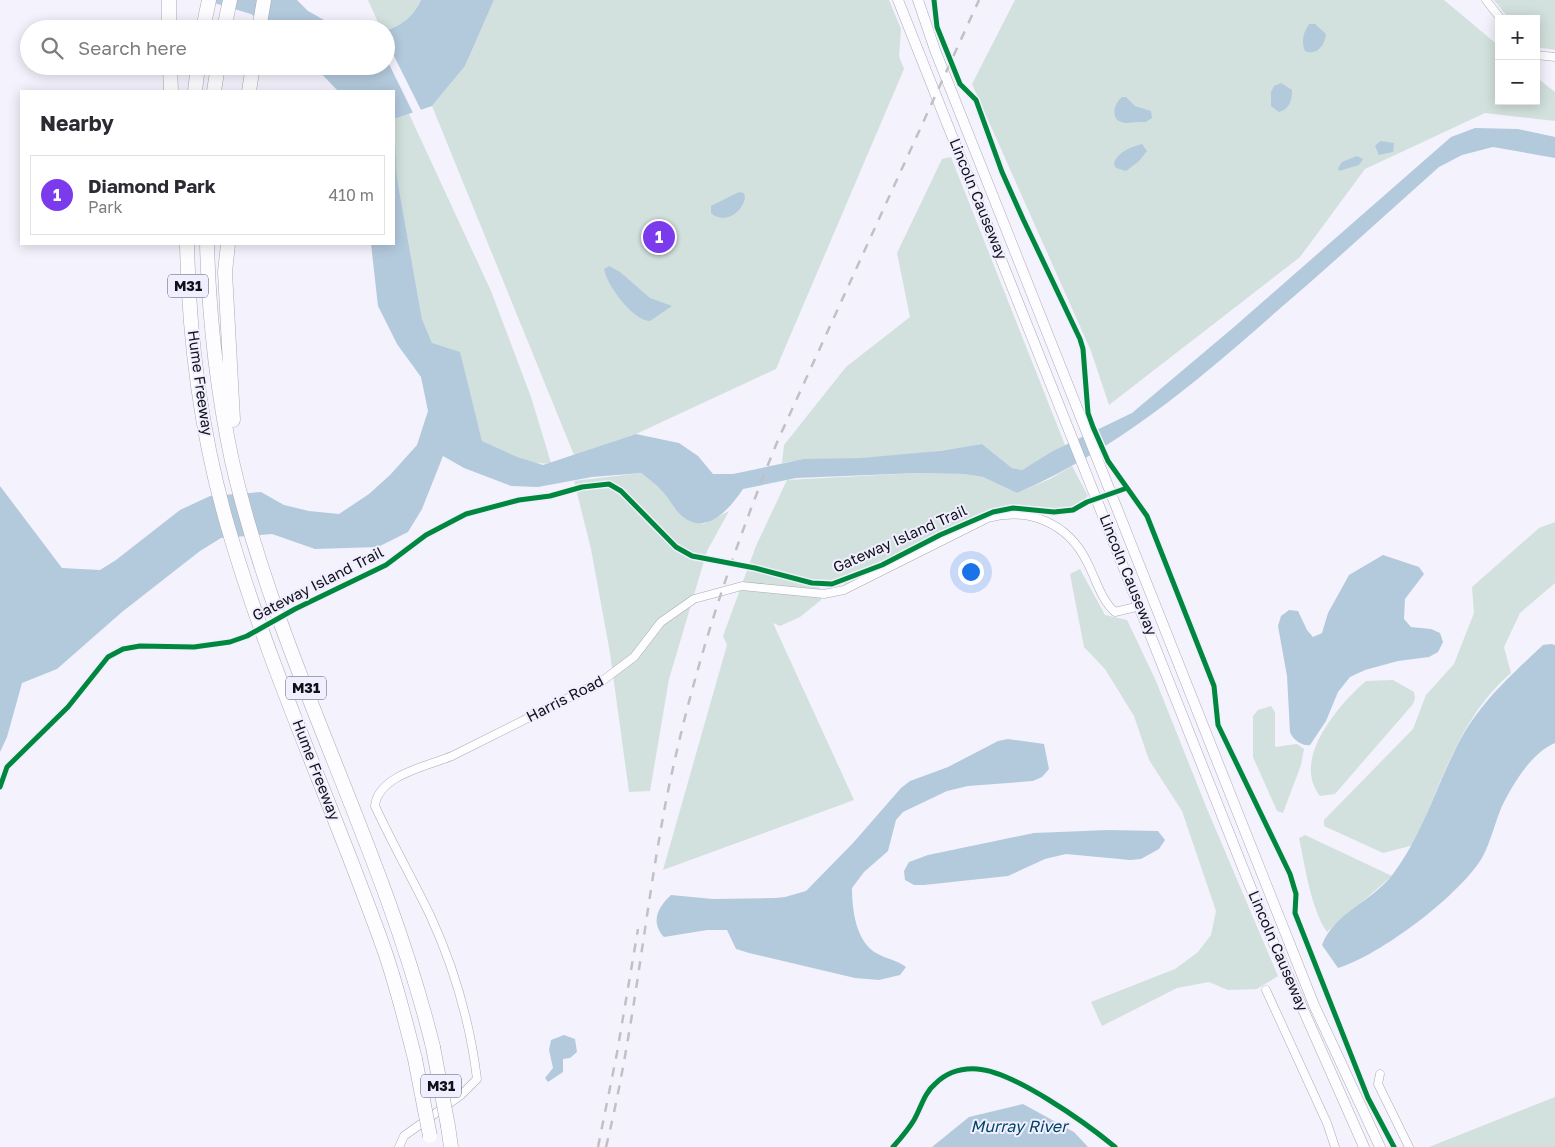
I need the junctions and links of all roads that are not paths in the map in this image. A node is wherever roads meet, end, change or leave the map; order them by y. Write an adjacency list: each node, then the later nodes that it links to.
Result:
1 (169, 0): 9 (highway)
2 (209, 0): 10 (highway)
3 (230, 0): 11 (highway)
4 (264, 0): 12 (highway)
5 (898, 0): 30 (main road, Lincoln Causeway)
6 (918, 0): 29 (main road, Lincoln Causeway)
7 (1486, 0): 8 (street)
8 (1498, 15)
9 (169, 20)
10 (206, 20)
11 (226, 20)
12 (261, 20)
13 (1540, 55): 14 (street)
14 (1555, 57)
15 (170, 75): 19 (highway)
16 (197, 75): 20 (highway)
17 (217, 75): 21 (highway)
18 (252, 75): 22 (highway)
19 (171, 90)
20 (194, 90)
21 (214, 90)
22 (249, 90)
23 (178, 245): 27 (highway)
24 (187, 245): 27 (highway, Hume Freeway / M31)
25 (207, 245): 28 (highway, Hume Freeway / M31)
26 (228, 245): 28 (highway)
27 (191, 329): 33 (highway, Hume Freeway / M31, bridge)
28 (228, 415): 35 (highway, Hume Freeway / M31, bridge)
29 (1154, 601): 30 (main road); 38 (main road, Lincoln Causeway)
30 (1140, 606): 34 (street, Harris Road); 37 (main road, Lincoln Causeway)
31 (1266, 990): 36 (street, Lincoln Causeway)
32 (1380, 1074): 39 (street)
33 (431, 1142)
34 (399, 1147)
35 (451, 1147)
36 (1335, 1147)
37 (1364, 1147)
38 (1380, 1147)
39 (1409, 1147)

